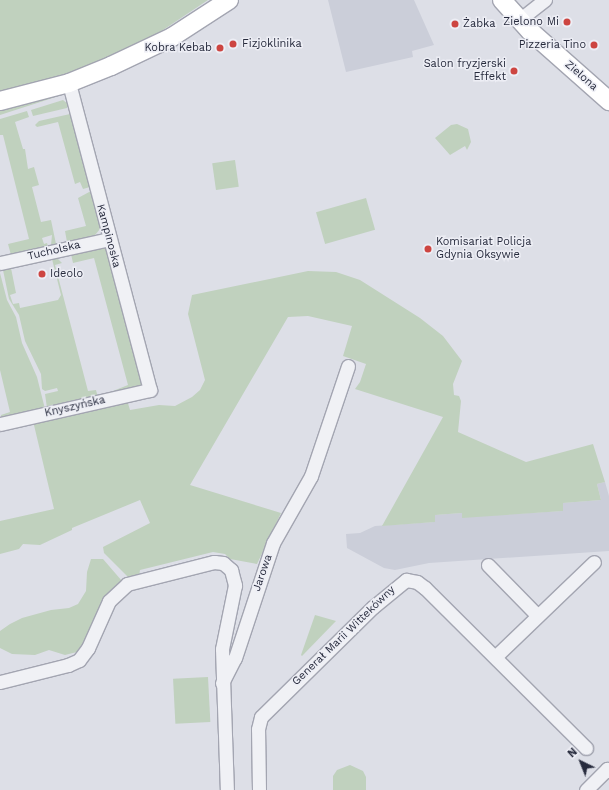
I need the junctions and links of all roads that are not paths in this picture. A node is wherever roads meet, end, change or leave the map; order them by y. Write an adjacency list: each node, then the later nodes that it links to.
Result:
1 (229, 0): 5 (street)
2 (502, 0): 4 (street, Zielona)
3 (545, 0): 4 (street)
4 (519, 20): 7 (street, Zielona)
5 (69, 83): 6 (street); 8 (street, Kampinoska)
6 (0, 101)
7 (609, 101)
8 (109, 239): 9 (street, Tucholska); 11 (street, Kampinoska)
9 (0, 263)
10 (348, 366): 18 (street, Jarowa)
11 (150, 390): 12 (street, Knyszyńska)
12 (0, 424)
13 (594, 562): 15 (street)
14 (488, 565): 15 (street)
15 (538, 616): 16 (street)
16 (495, 657): 19 (street, Generał Marii Wittekówny); 22 (street, Generał Marii Wittekówny)
17 (0, 682): 18 (street)
18 (222, 683): 21 (street)
19 (586, 748)
20 (608, 770): 23 (street)
21 (228, 790)
22 (259, 790)
23 (586, 790)

